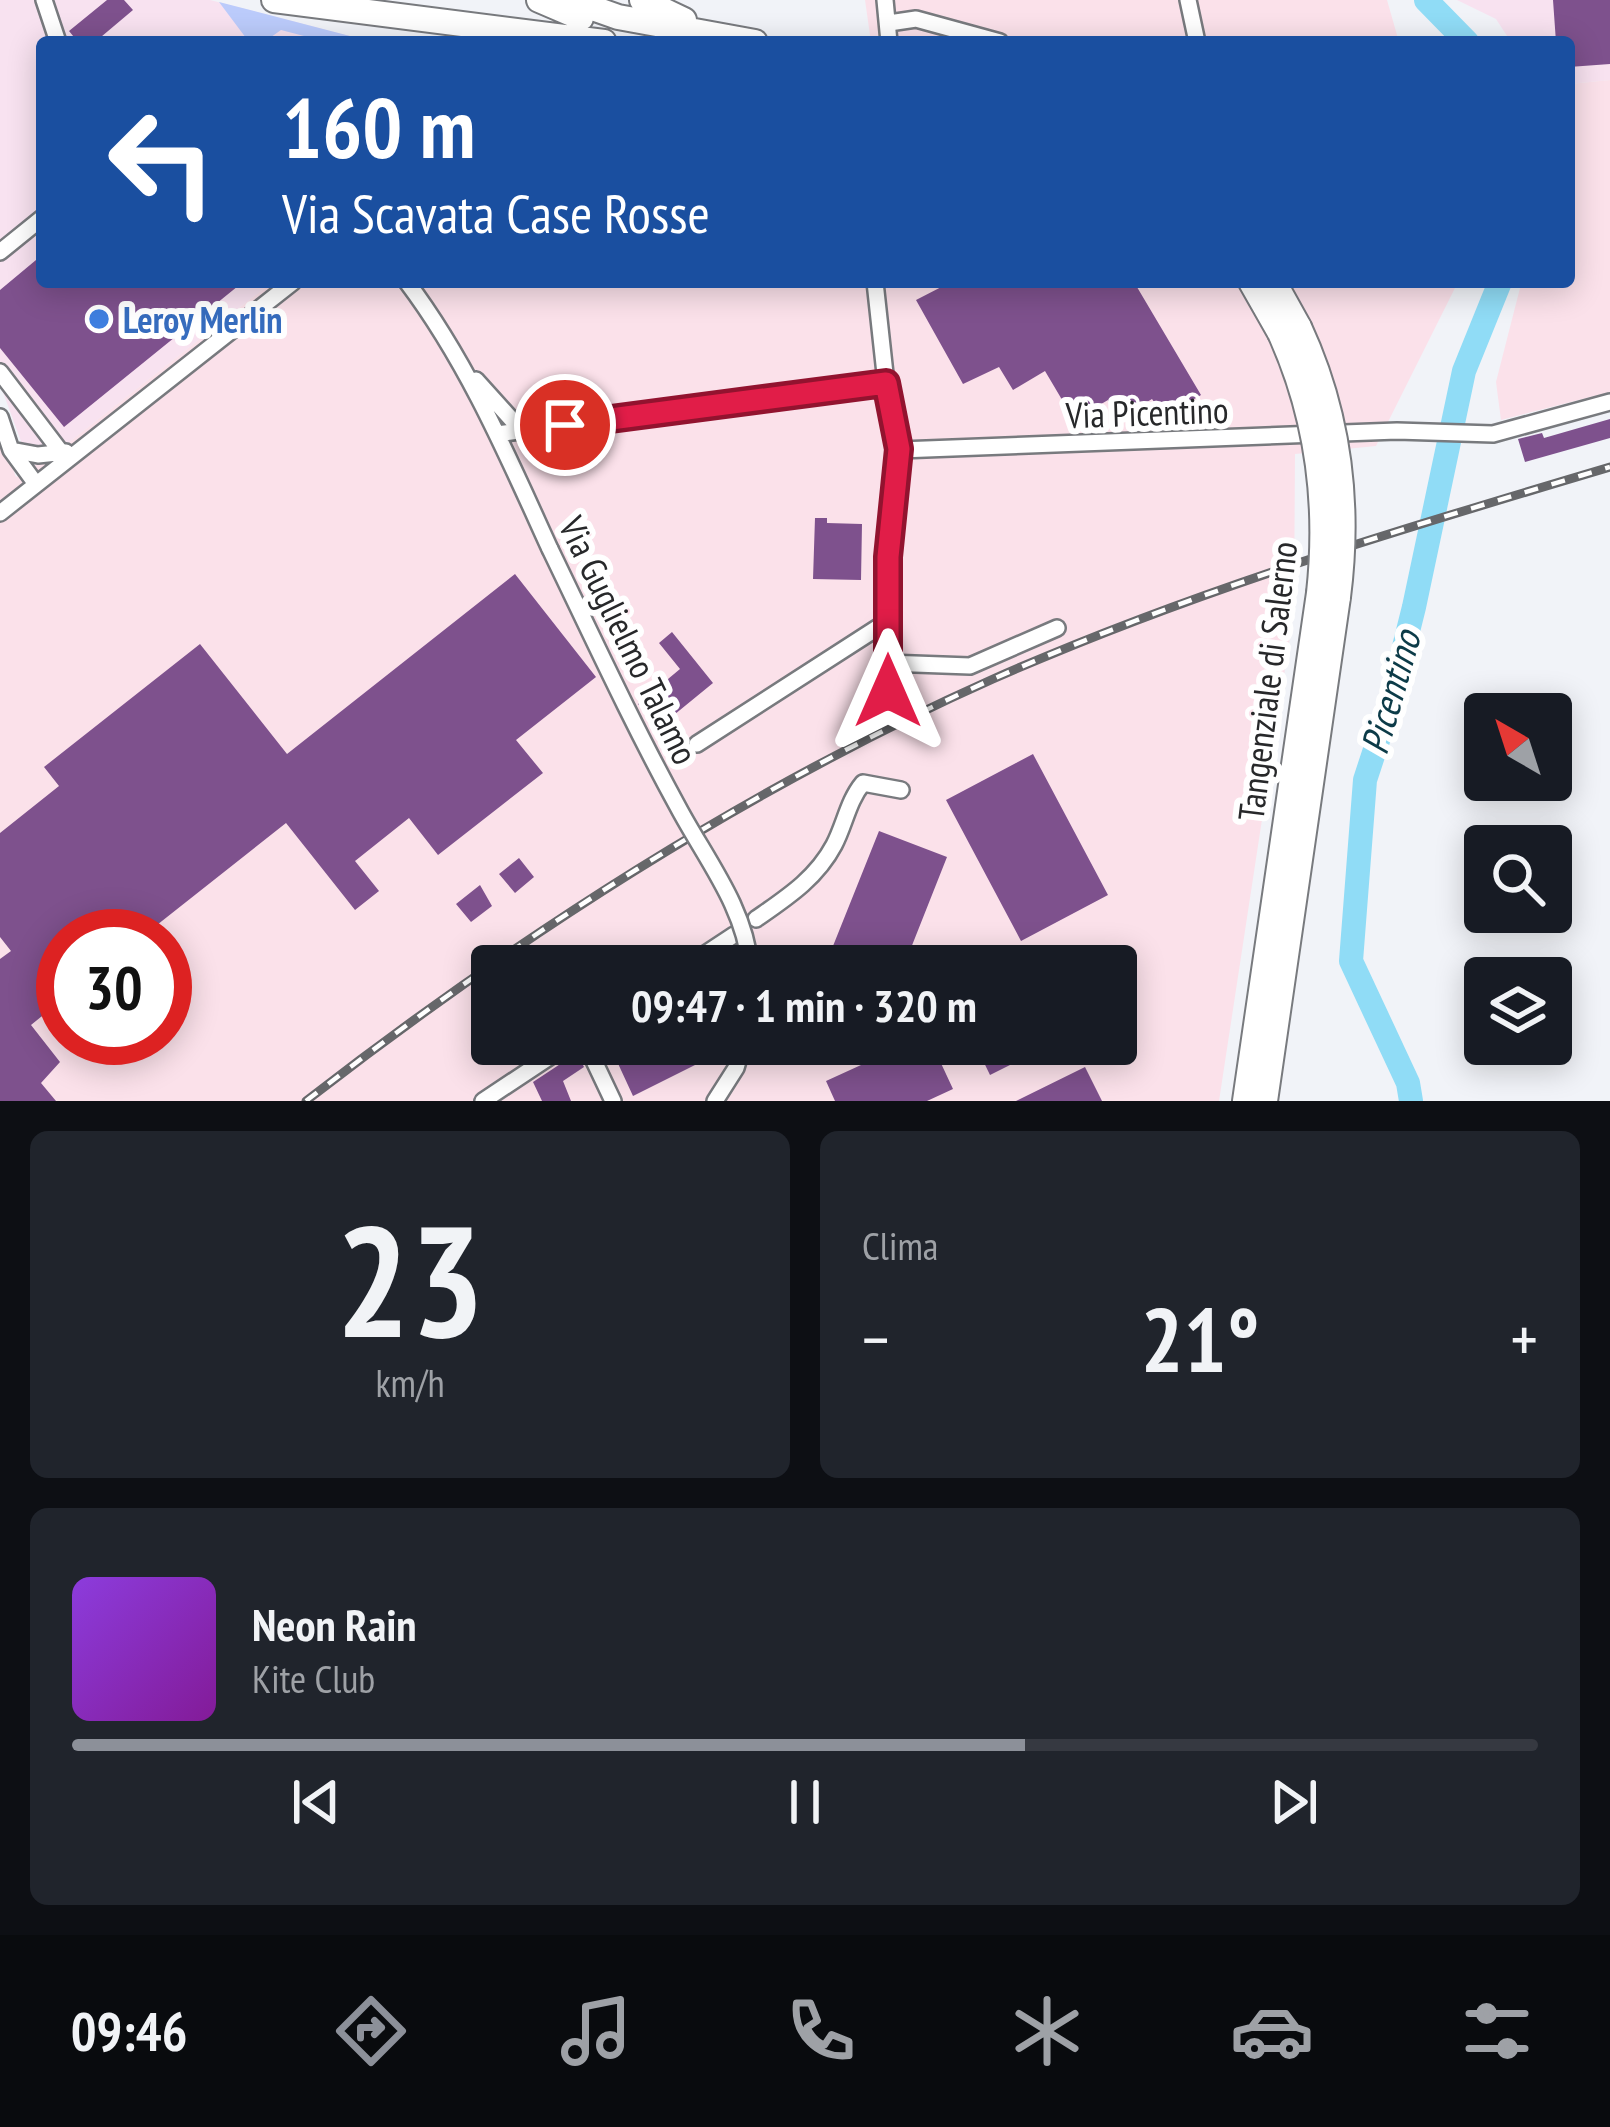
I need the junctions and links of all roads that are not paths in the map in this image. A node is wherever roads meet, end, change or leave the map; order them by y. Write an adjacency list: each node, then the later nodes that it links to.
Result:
1 (44, 0): 9 (street)
2 (274, 0): 10 (highway)
3 (539, 0): 11 (highway)
4 (570, 0): 12 (highway)
5 (642, 0): 13 (highway)
6 (885, 0): 8 (street)
7 (1188, 0): 16 (street)
8 (889, 22): 14 (street); 15 (street)
9 (56, 36)
10 (557, 36)
11 (645, 36)
12 (724, 36)
13 (736, 36)
14 (889, 36)
15 (978, 36)
16 (1196, 36)
17 (36, 223): 18 (street)
18 (0, 252)
19 (285, 288): 34 (street)
20 (412, 288): 25 (street, Via Guglielmo Talamo)
21 (876, 288): 27 (street)
22 (1256, 288): 24 (highway, Tangenziale di Salerno)
23 (1276, 288): 24 (highway, Tangenziale di Salerno)
24 (1290, 330): 37 (highway, Tangenziale di Salerno, bridge)
25 (458, 360): 30 (street); 31 (street, Via Guglielmo Talamo)
26 (0, 372): 34 (street)
27 (886, 383): 30 (street); 32 (street)
28 (1610, 402): 32 (street, Via Picentino)
29 (0, 417): 33 (street)
30 (522, 430): 31 (street)
31 (497, 434): 47 (street, Via Guglielmo Talamo, bridge)
32 (899, 449): 38 (street)
33 (11, 450): 34 (street); 35 (street)
34 (65, 457): 35 (street)
35 (36, 484): 36 (street)
36 (0, 513)
37 (1329, 595): 54 (highway, Tangenziale di Salerno); 55 (highway, Tangenziale di Salerno)
38 (888, 621): 40 (street); 42 (street)
39 (1057, 628): 40 (street)
40 (887, 663): 41 (street)
41 (888, 691)
42 (697, 744)
43 (901, 790): 44 (street)
44 (756, 919)
45 (734, 935): 46 (street)
46 (719, 945)
47 (748, 945)
48 (537, 1065): 51 (street)
49 (596, 1065): 52 (street)
50 (737, 1065): 53 (street)
51 (483, 1101)
52 (613, 1101)
53 (715, 1101)
54 (1245, 1101)
55 (1265, 1101)

